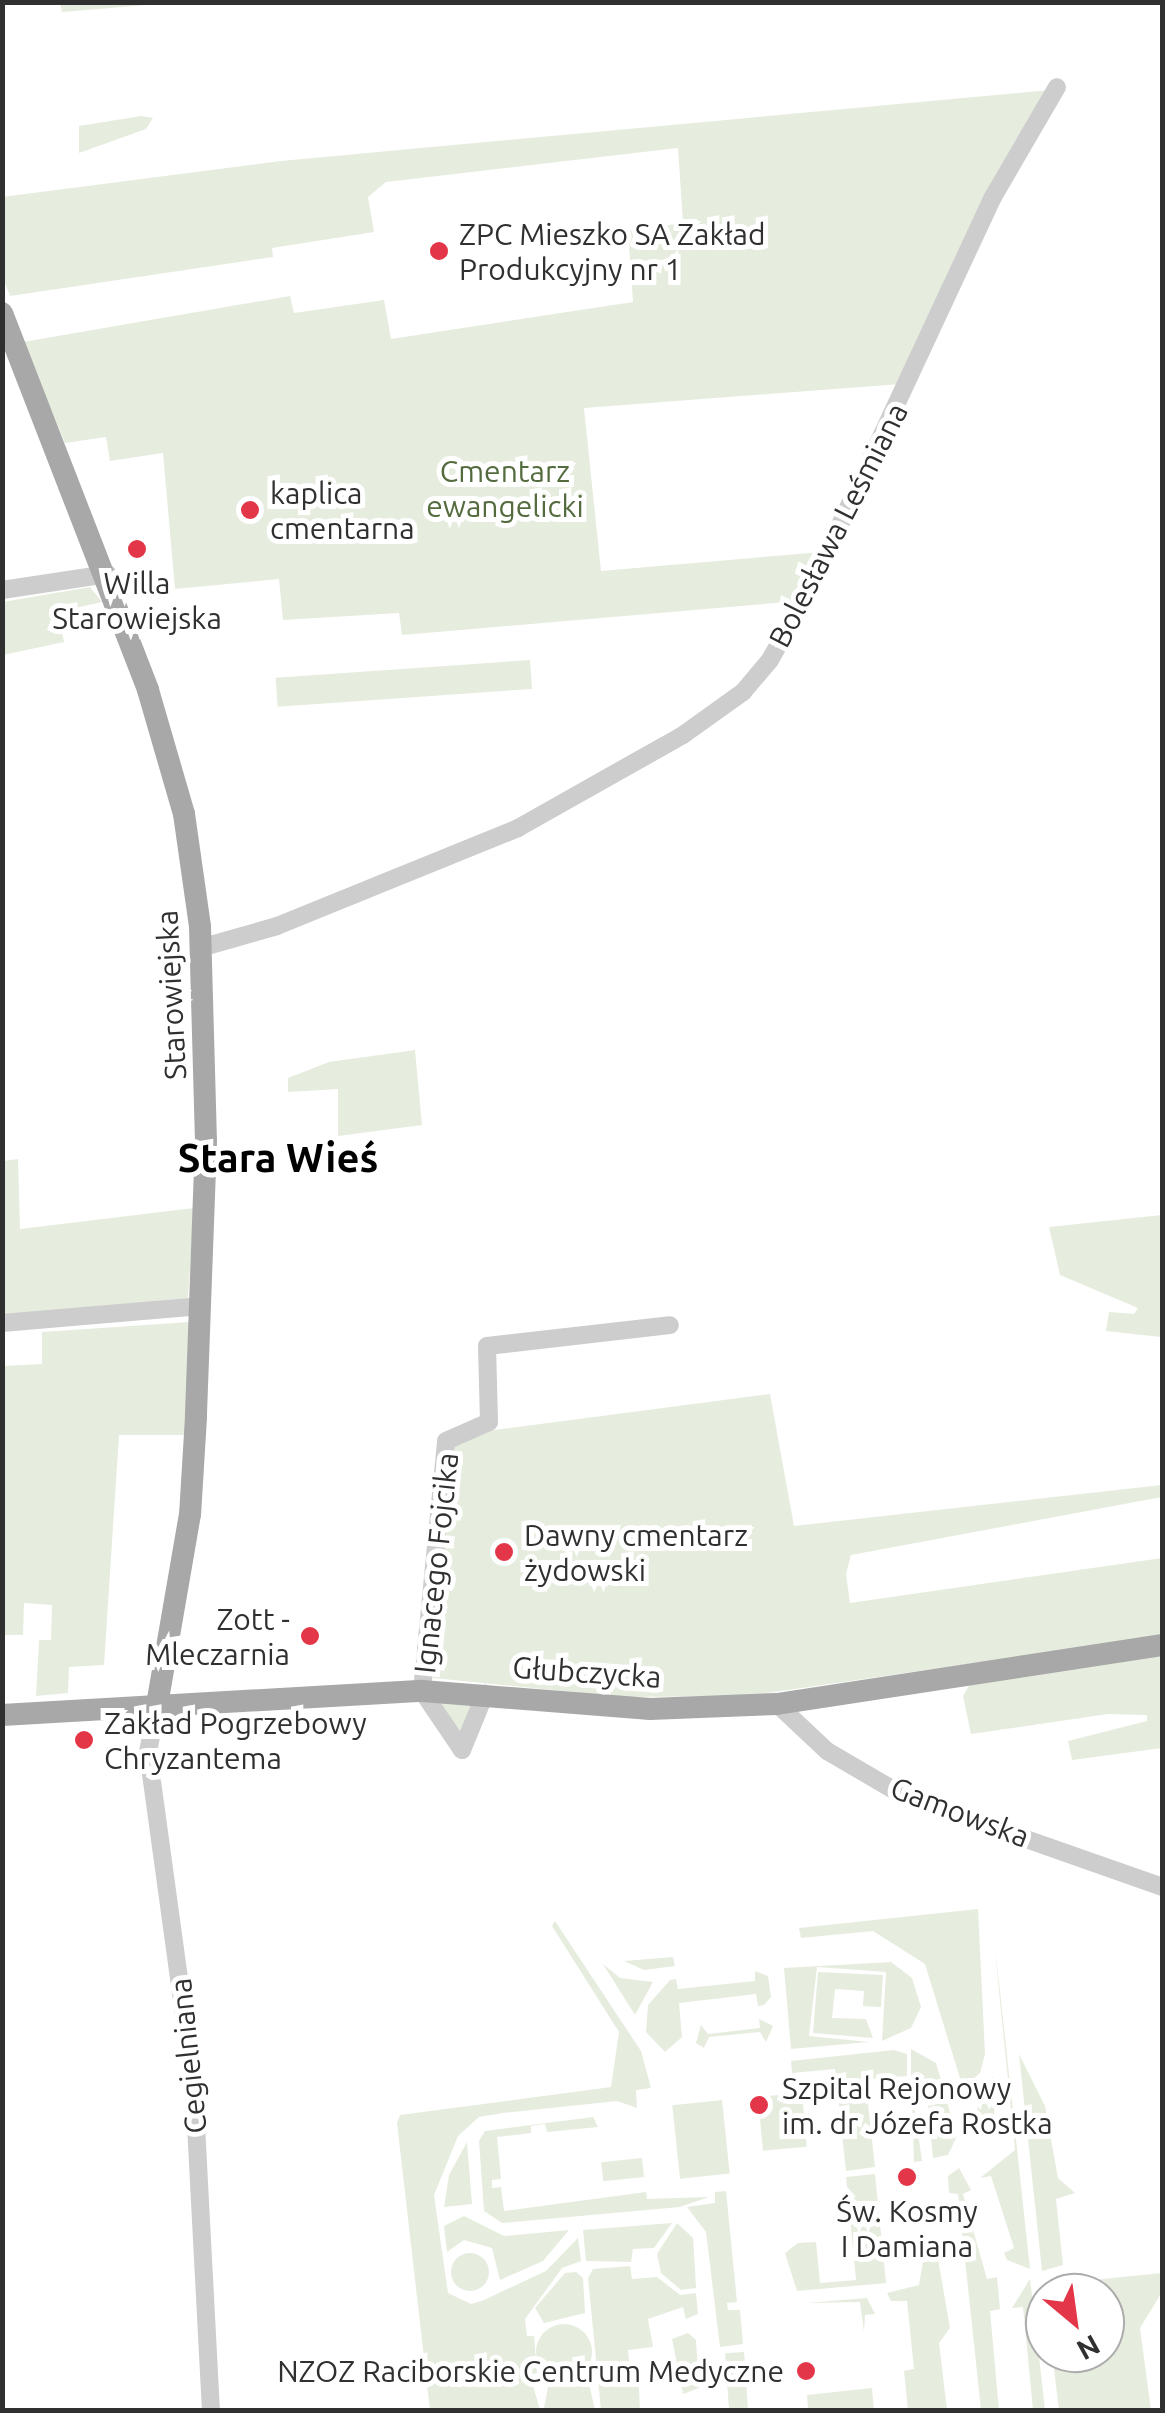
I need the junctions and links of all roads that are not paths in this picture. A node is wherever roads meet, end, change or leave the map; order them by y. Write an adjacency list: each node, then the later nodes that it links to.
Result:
1 (1057, 87): 5 (street, Bolesława Leśmiana)
2 (2, 313): 3 (main road, Starowiejska)
3 (108, 574): 4 (street); 6 (main road, Starowiejska)
4 (2, 590)
5 (207, 946)
6 (202, 1306): 7 (street); 13 (main road, Starowiejska)
7 (2, 1322)
8 (670, 1325): 10 (street, Ignacego Fojcika)
9 (1162, 1646): 12 (main road, Głubczycka)
10 (422, 1691): 11 (main road, Głubczycka); 11 (street); 13 (main road, Głubczycka)
11 (485, 1694): 12 (main road, Głubczycka)
12 (777, 1704): 15 (street, Gamowska)
13 (157, 1705): 14 (main road, Głubczycka); 16 (street, Cegielniana)
14 (2, 1716)
15 (1162, 1887)
16 (211, 2410)

